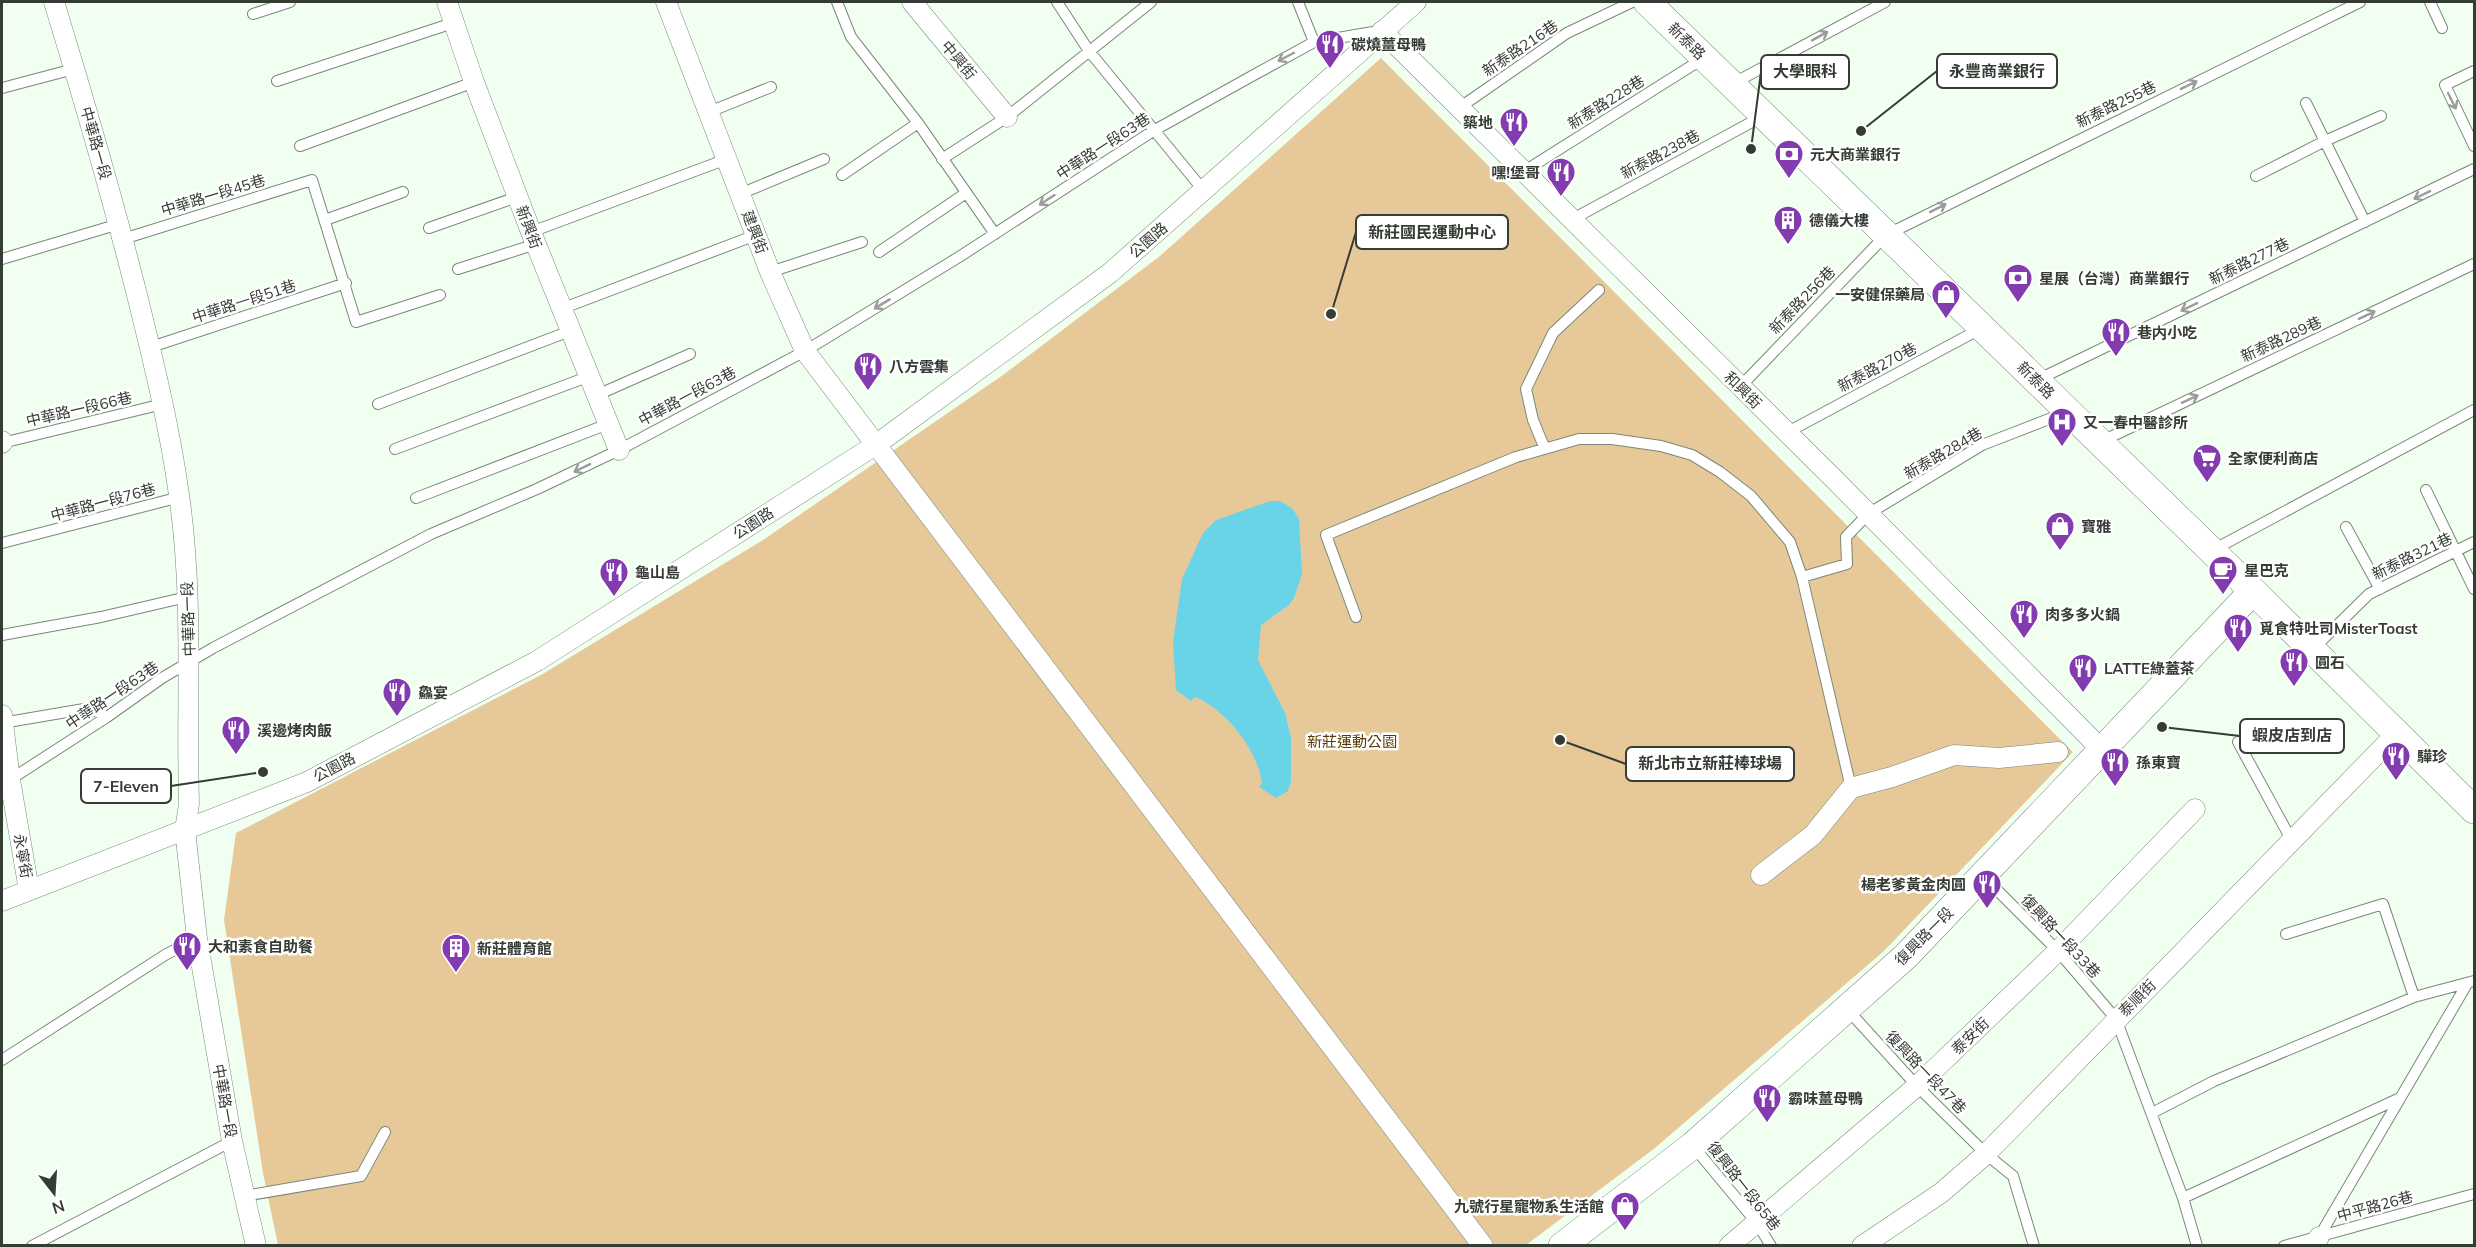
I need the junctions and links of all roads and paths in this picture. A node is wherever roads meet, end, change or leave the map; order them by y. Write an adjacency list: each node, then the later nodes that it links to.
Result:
1 (54, 2): 23 (street, 中華路一段)
2 (290, 2): 16 (lane)
3 (449, 2): 17 (street, 新興街)
4 (666, 2): 32 (street, 建興街)
5 (837, 2): 36 (lane)
6 (912, 2): 35 (street, 中興街)
7 (1057, 2): 21 (lane)
8 (1151, 2): 21 (lane)
9 (1298, 2): 20 (lane)
10 (1416, 2): 19 (street, 公園路)
11 (1632, 2): 31 (lane, 新泰路216巷)
12 (1647, 2): 22 (main road, 新泰路)
13 (1884, 2): 27 (lane, one-way to 13)
14 (2360, 2): 60 (lane, 新泰路255巷, one-way to 14)
15 (2430, 2): 18 (lane)
16 (253, 14)
17 (453, 22): 25 (lane); 26 (street, 新興街)
18 (2442, 28)
19 (1382, 31): 20 (lane, 中華路一段63巷); 31 (street, 和興街); 48 (street, 公園路)
20 (1314, 42): 37 (lane, 中華路一段63巷, one-way to 37)
21 (1089, 51): 35 (lane); 37 (lane)
22 (1704, 58): 27 (main road, 新泰路); 45 (lane, 新泰路228巷)
23 (74, 69): 29 (lane); 57 (street, 中華路一段)
24 (2475, 71): 40 (lane, one-way to 40)
25 (277, 81)
26 (474, 82): 39 (lane); 52 (street, 新興街)
27 (1732, 85): 33 (main road, 新泰路)
28 (771, 87): 32 (lane)
29 (2, 88)
30 (2306, 103): 38 (lane)
31 (1459, 108): 45 (street, 和興街)
32 (709, 112): 41 (street, 建興街)
33 (1764, 116): 54 (lane, 新泰路238巷); 60 (main road, 新泰路)
34 (2381, 116): 38 (lane)
35 (1007, 117): 43 (lane)
36 (918, 123): 43 (lane); 46 (lane)
37 (1154, 131): 48 (lane); 58 (lane, 中華路一段63巷, one-way to 58)
38 (2325, 141): 47 (lane); 55 (lane)
39 (300, 146)
40 (2475, 146)
41 (727, 159): 51 (street, 建興街); 61 (lane)
42 (824, 159): 51 (lane)
43 (942, 159): 50 (lane)
44 (2475, 169): 55 (lane, 新泰路277巷, one-way to 55)
45 (1523, 172): 54 (street, 和興街)
46 (842, 175)
47 (2256, 176)
48 (1204, 191): 89 (street, 公園路)
49 (403, 192): 53 (lane)
50 (966, 193): 58 (lane); 63 (lane)
51 (740, 194): 59 (street, 建興街)
52 (518, 197): 56 (lane); 61 (street, 新興街)
53 (325, 220): 57 (lane, 中華路一段45巷); 68 (lane)
54 (1571, 220): 79 (street, 和興街)
55 (2365, 222): 78 (lane, 新泰路277巷, one-way to 78)
56 (429, 228)
57 (121, 232): 64 (lane, 中華路一段45巷); 74 (street, 中華路一段)
58 (995, 234): 75 (lane, 中華路一段63巷, one-way to 75)
59 (756, 235): 67 (street, 建興街); 71 (lane)
60 (1886, 235): 72 (main road, 新泰路); 79 (lane, 新泰路256巷)
61 (533, 238): 66 (lane); 71 (street, 新興街)
62 (862, 242): 67 (lane)
63 (879, 252)
64 (2, 259)
65 (2475, 264): 88 (lane, 新泰路289巷, one-way to 65)
66 (458, 269)
67 (770, 272): 75 (street, 建興街)
68 (346, 283): 70 (lane); 74 (lane, 中華路一段51巷)
69 (1599, 290): 91 (lane)
70 (440, 295)
71 (561, 309): 73 (street, 新興街)
72 (1982, 328): 78 (main road, 新泰路); 86 (lane, 新泰路270巷)
73 (570, 331): 77 (street, 新興街); 82 (lane)
74 (151, 347): 81 (street, 中華路一段)
75 (805, 351): 89 (street, 建興街); 92 (lane, 中華路一段63巷)
76 (690, 354): 80 (lane)
77 (590, 376): 80 (street, 新興街); 90 (lane)
78 (2037, 380): 84 (main road, 新泰路)
79 (1740, 387): 86 (street, 和興街)
80 (597, 395): 85 (street, 新興街)
81 (163, 404): 87 (lane, 中華路一段66巷); 94 (street, 中華路一段)
82 (378, 404)
83 (2475, 410): 100 (lane)
84 (2069, 412): 88 (main road, 新泰路); 96 (lane, 新泰路284巷)
85 (608, 424): 92 (street, 新興街); 95 (lane)
86 (1786, 433): 96 (street, 和興街)
87 (2, 442)
88 (2100, 442): 100 (main road, 新泰路)
89 (877, 444): 121 (street, 公園路); 149 (street, 建興街)
90 (395, 449)
91 (1545, 449): 102 (lane); 107 (lane)
92 (619, 450): 110 (lane, 中華路一段63巷, one-way to 110)
93 (2426, 490): 101 (lane)
94 (180, 497): 99 (lane, 中華路一段76巷); 106 (street, 中華路一段)
95 (416, 498)
96 (1868, 514): 102 (lane, 新泰路284巷); 115 (street, 和興街)
97 (2346, 527): 103 (lane)
98 (2475, 542): 101 (lane, 新泰路321巷)
99 (2, 543)
100 (2212, 551): 105 (main road, 新泰路)
101 (2456, 552): 103 (lane, 新泰路321巷); 104 (lane)
102 (1802, 577): 118 (lane)
103 (2379, 589): 109 (lane, 新泰路321巷)
104 (2475, 589)
105 (2253, 591): 109 (main road, 新泰路); 115 (main road, 復興路一段)
106 (187, 597): 108 (lane); 110 (street, 中華路一段)
107 (1356, 617)
108 (2, 635)
109 (2313, 649): 113 (main road, 新泰路)
110 (189, 662): 111 (lane, 中華路一段63巷); 121 (street, 中華路一段)
111 (107, 717): 112 (lane); 117 (lane, 中華路一段63巷)
112 (2, 720): 117 (street, 永寧街)
113 (2397, 733): 120 (main road, 新泰路); 122 (street, 泰順街)
114 (2238, 742): 122 (lane)
115 (2102, 750): 124 (main road, 復興路一段)
116 (2058, 752): 118 (street)
117 (6, 782): 125 (street, 永寧街)
118 (1851, 788): 123 (street)
119 (2195, 809): 129 (street, 泰安街)
120 (2475, 810)
121 (185, 830): 125 (street, 公園路); 128 (street, 中華路一段)
122 (2292, 841): 133 (street, 泰順街)
123 (1761, 875)
124 (1982, 875): 129 (lane, 復興路一段33巷); 132 (main road, 復興路一段)
125 (29, 890): 126 (street, 公園路)
126 (2, 901)
127 (2286, 934): 131 (lane)
128 (197, 938): 134 (lane); 139 (street, 中華路一段)
129 (2058, 951): 133 (lane, 復興路一段33巷); 135 (street, 泰安街)
130 (2471, 982): 131 (lane); 136 (lane)
131 (2414, 997): 137 (lane)
132 (1846, 1008): 135 (lane, 復興路一段47巷); 140 (main road, 復興路一段)
133 (2116, 1019): 137 (lane, 復興路一段33巷); 141 (street, 泰順街)
134 (2, 1060)
135 (1917, 1086): 141 (lane, 復興路一段47巷); 145 (street, 泰安街)
136 (2400, 1098): 144 (lane); 146 (lane)
137 (2152, 1113): 144 (lane, 復興路一段33巷)
138 (385, 1132): 143 (lane)
139 (232, 1141): 143 (street, 中華路一段); 147 (lane)
140 (1692, 1146): 145 (lane, 復興路一段65巷); 150 (main road, 復興路一段)
141 (1986, 1154): 153 (street, 泰順街); 154 (lane, 復興路一段47巷)
142 (2475, 1194): 146 (lane, 中平路26巷)
143 (244, 1196): 148 (street, 中華路一段)
144 (2183, 1198): 155 (lane, 復興路一段33巷)
145 (1757, 1223): 151 (street, 泰安街); 152 (lane, 復興路一段65巷)
146 (2316, 1241): 156 (lane, 中平路26巷)
147 (32, 1245)
148 (256, 1245)
149 (1483, 1245)
150 (1562, 1245)
151 (1729, 1245)
152 (1771, 1245)
153 (1862, 1245)
154 (2034, 1245)
155 (2197, 1245)
156 (2284, 1245)

